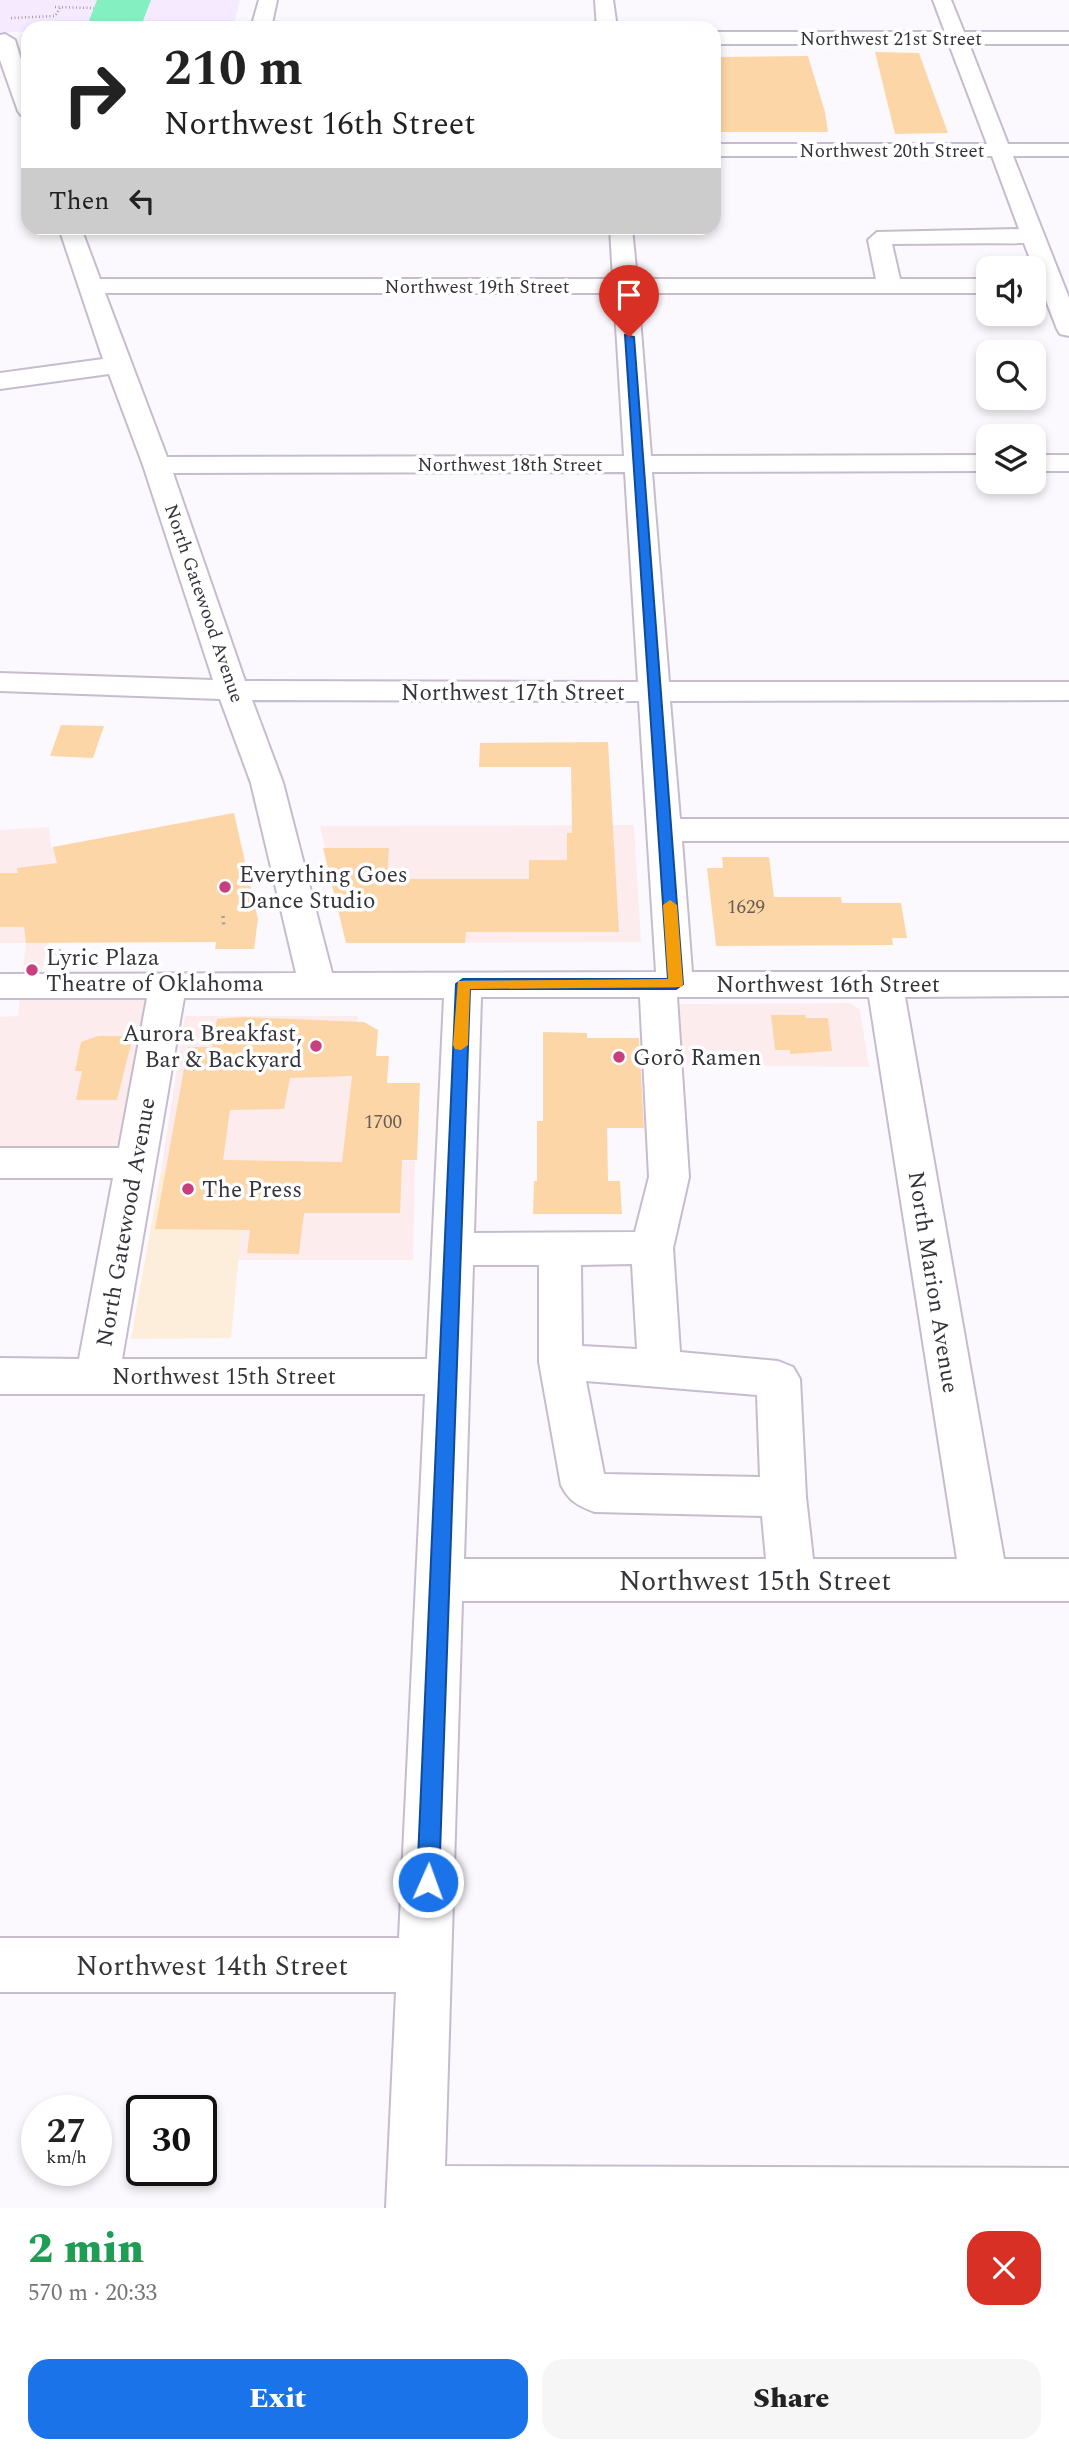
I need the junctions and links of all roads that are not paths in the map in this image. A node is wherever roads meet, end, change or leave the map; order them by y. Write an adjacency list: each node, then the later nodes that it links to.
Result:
1 (268, 0): 4 (street)
2 (604, 0): 5 (street)
3 (942, 0): 7 (street)
4 (263, 21)
5 (606, 21)
6 (721, 38): 7 (street, Northwest 21st Street)
7 (957, 38): 8 (street, Northwest 21st Street); 13 (street)
8 (1069, 38)
9 (21, 40): 10 (street)
10 (3, 41): 11 (street)
11 (21, 92)
12 (721, 150): 13 (street, Northwest 20th Street)
13 (999, 150): 14 (street, Northwest 20th Street); 17 (street)
14 (1069, 150)
15 (73, 235): 18 (street, North Gatewood Avenue)
16 (621, 235): 19 (street)
17 (1033, 236): 20 (street); 22 (street)
18 (92, 286): 19 (street, Northwest 19th Street); 24 (street, North Gatewood Avenue)
19 (625, 286): 20 (street, Northwest 19th Street); 29 (street)
20 (888, 286): 21 (street, Northwest 19th Street)
21 (976, 286)
22 (1052, 286): 23 (street)
23 (1069, 329)
24 (118, 365): 25 (street); 30 (street, North Gatewood Avenue)
25 (0, 381)
26 (976, 463): 29 (street, Northwest 18th Street)
27 (1046, 463): 28 (street)
28 (1069, 463)
29 (638, 464): 30 (street, Northwest 18th Street); 33 (street)
30 (157, 465): 32 (street, North Gatewood Avenue)
31 (0, 682): 32 (street, Northwest 17th Street)
32 (233, 690): 33 (street, Northwest 17th Street); 42 (street, North Gatewood Avenue)
33 (654, 691): 34 (street, Northwest 17th Street); 35 (street)
34 (1069, 691)
35 (664, 830): 36 (street); 38 (street)
36 (1069, 830)
37 (463, 984): 38 (street, Northwest 16th Street); 42 (street, Northwest 16th Street); 47 (street)
38 (667, 984): 39 (street, Northwest 16th Street); 46 (street)
39 (885, 984): 40 (street, Northwest 16th Street); 55 (street, North Marion Avenue)
40 (1069, 984)
41 (168, 985): 42 (street, Northwest 16th Street); 43 (street, Northwest 16th Street); 45 (street, North Gatewood Avenue)
42 (316, 985)
43 (0, 986)
44 (0, 1163): 45 (street)
45 (135, 1163): 52 (street, North Gatewood Avenue)
46 (652, 1248): 48 (street); 50 (street)
47 (453, 1249): 48 (street); 53 (street)
48 (560, 1249): 49 (street)
49 (561, 1362): 50 (street); 54 (street)
50 (660, 1368): 54 (street)
51 (0, 1376): 52 (street, Northwest 15th Street)
52 (97, 1376): 53 (street, Northwest 15th Street)
53 (447, 1377): 56 (street)
54 (783, 1497): 58 (street)
55 (984, 1579): 57 (street, Northwest 15th Street); 58 (street, Northwest 15th Street)
56 (440, 1580): 58 (street, Northwest 15th Street); 60 (street)
57 (1069, 1580)
58 (792, 1581)
59 (0, 1965): 60 (street, Northwest 14th Street)
60 (425, 1965): 62 (street)
61 (1069, 2197): 62 (street)
62 (415, 2201)

